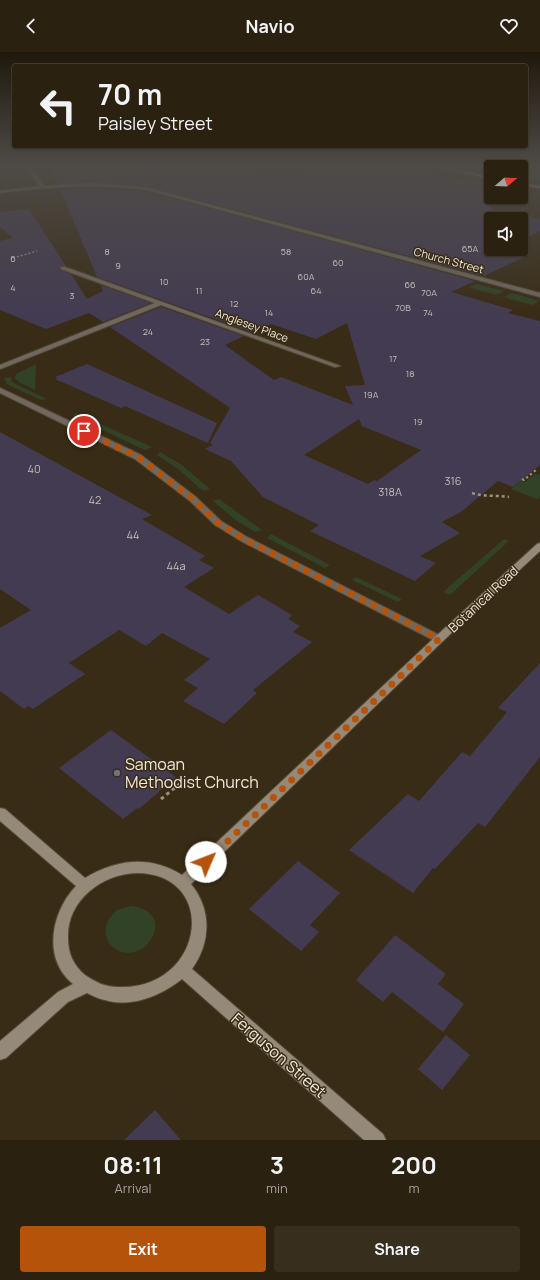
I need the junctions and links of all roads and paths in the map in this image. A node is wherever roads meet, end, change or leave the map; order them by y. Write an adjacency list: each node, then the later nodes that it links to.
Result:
1 (247, 216): 5 (street, Church Street)
2 (36, 251): 3 (path)
3 (13, 258)
4 (63, 268): 6 (street, Anglesey Place)
5 (540, 295)
6 (160, 302): 7 (street, Anglesey Place); 8 (street)
7 (337, 366)
8 (0, 367)
9 (0, 390): 15 (street)
10 (536, 470): 11 (path)
11 (522, 480)
12 (472, 493): 13 (path)
13 (509, 496)
14 (540, 546): 15 (main road, Botanical Road)
15 (439, 639): 19 (main road, Botanical Road)
16 (182, 782): 17 (path)
17 (161, 799)
18 (0, 813): 20 (main road)
19 (183, 883): 20 (main road); 21 (main road)
20 (85, 886): 22 (main road)
21 (181, 969): 22 (main road); 24 (main road, Ferguson Street)
22 (86, 986): 23 (main road)
23 (0, 1052)
24 (377, 1140)

